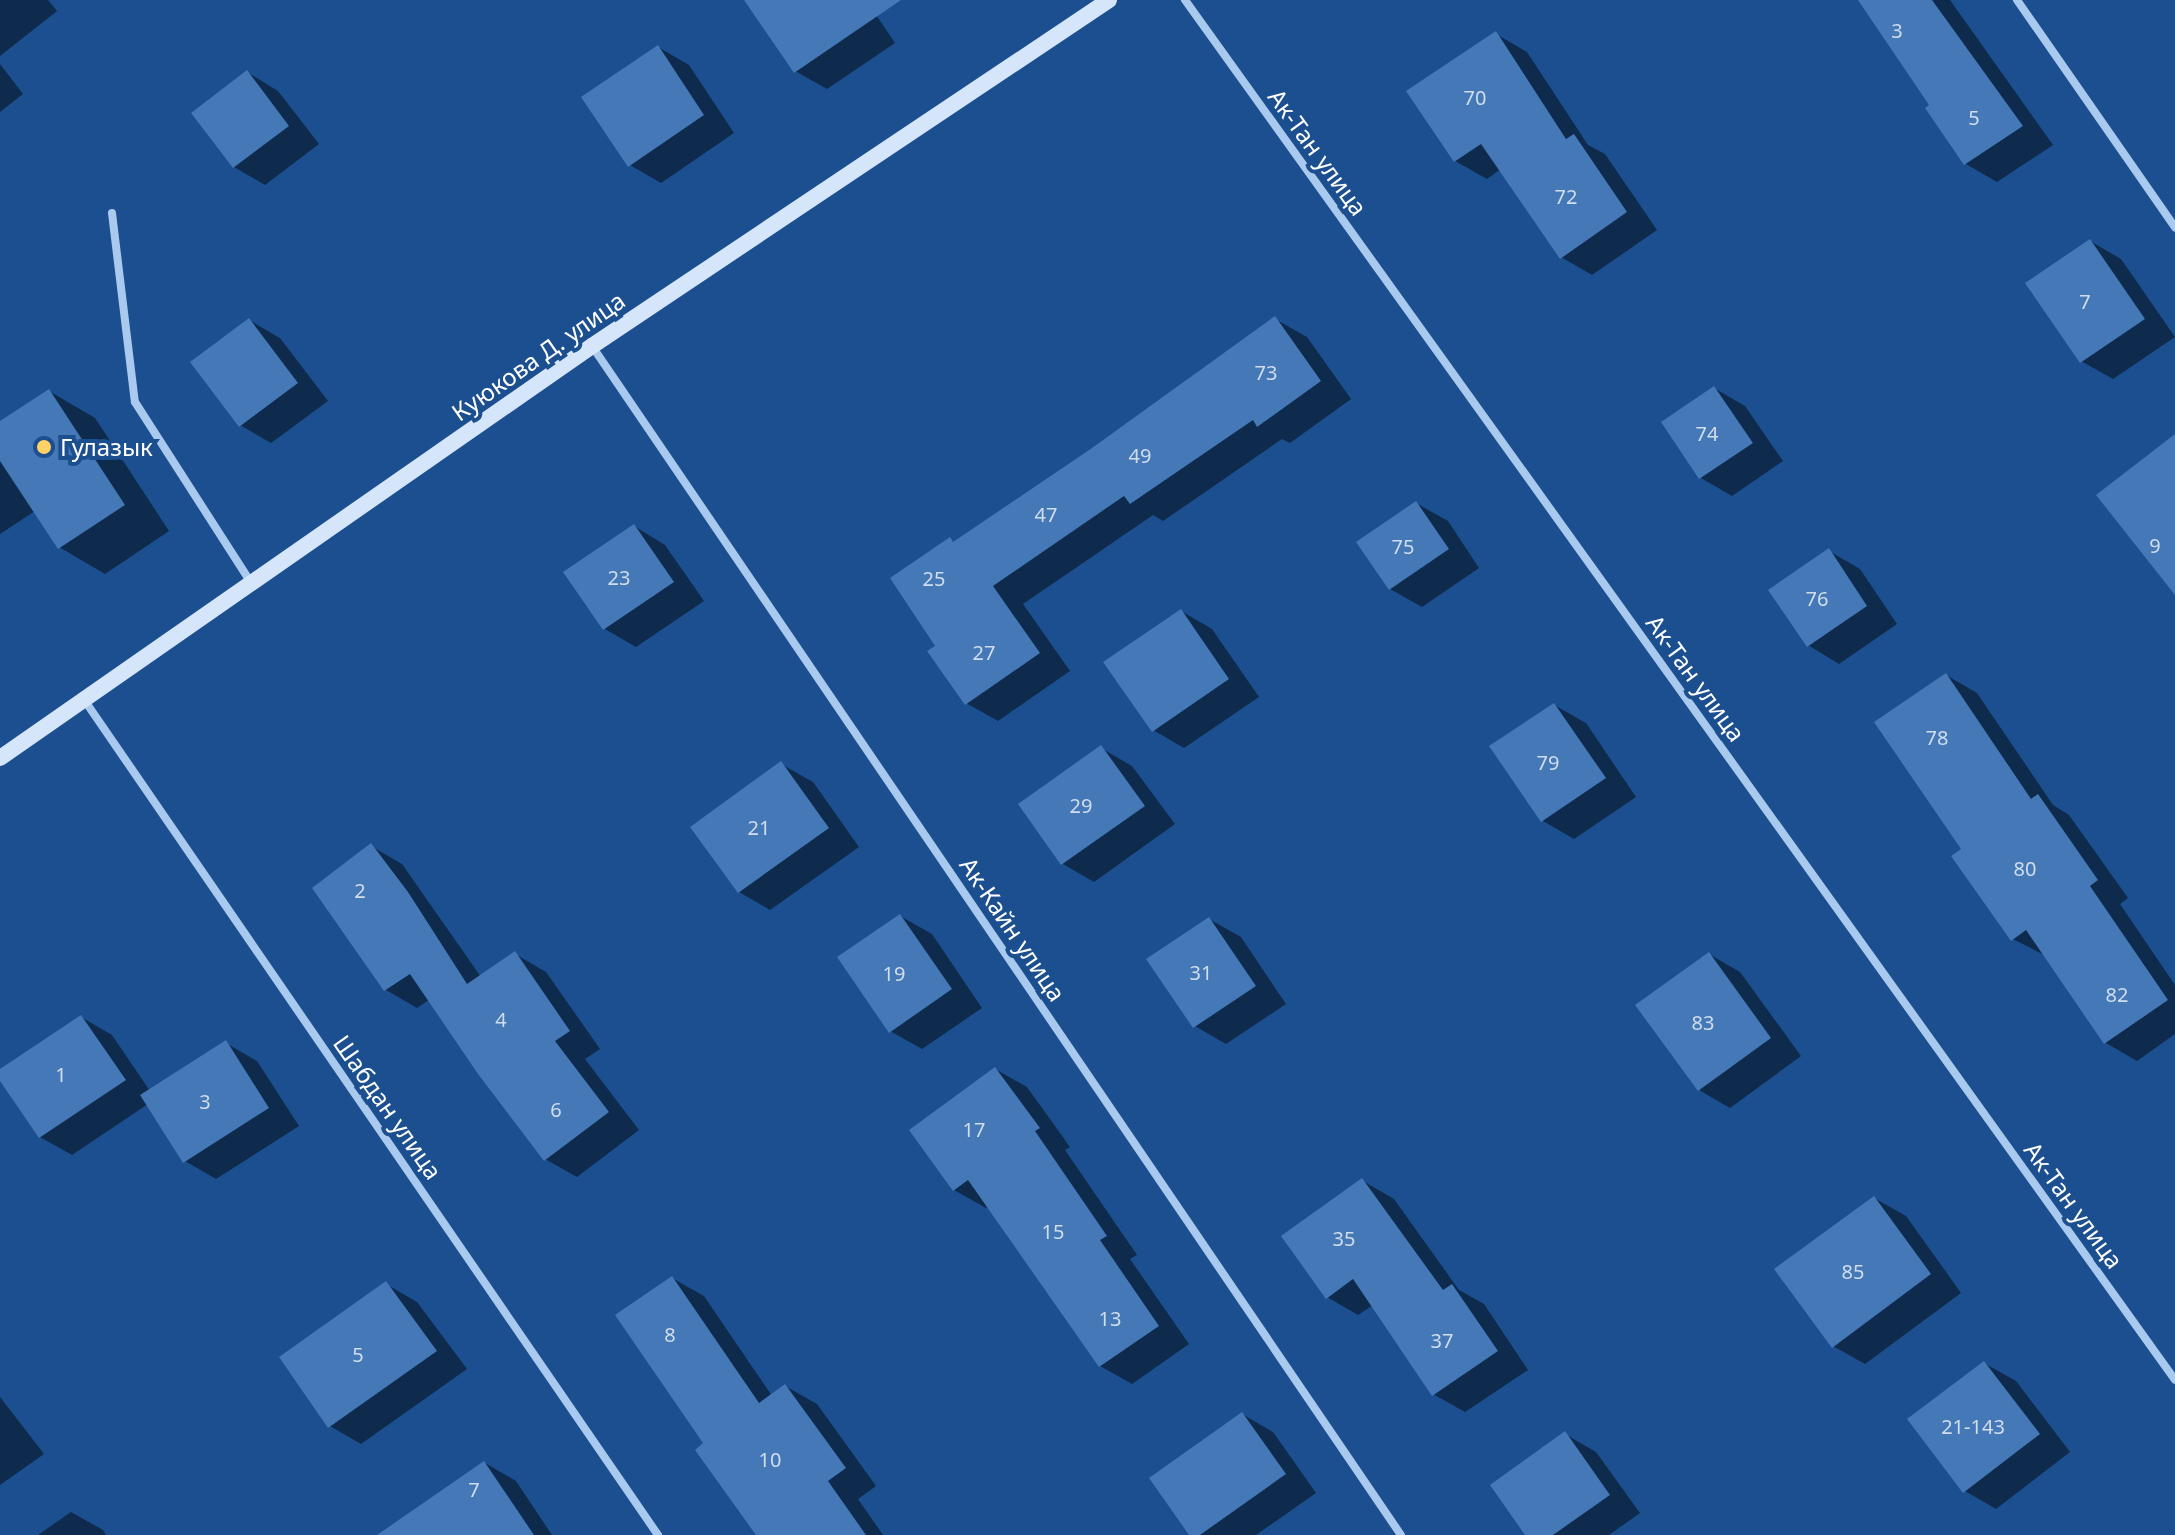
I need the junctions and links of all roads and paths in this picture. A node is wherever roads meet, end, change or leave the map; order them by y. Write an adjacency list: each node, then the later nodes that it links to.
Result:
1 (1109, 0): 6 (street, Куюкова Д. улица)
2 (1185, 0): 10 (street, Ак-Тан улица)
3 (2017, 0): 5 (street)
4 (112, 213): 7 (street)
5 (2175, 227)
6 (592, 346): 7 (street, Куюкова Д. улица); 12 (street, Ак-Кайн улица)
7 (252, 584): 8 (street, Куюкова Д. улица)
8 (85, 701): 9 (street, Куюкова Д. улица); 11 (street, Шабдан улица)
9 (0, 758)
10 (2175, 1380)
11 (658, 1535)
12 (1401, 1535)

